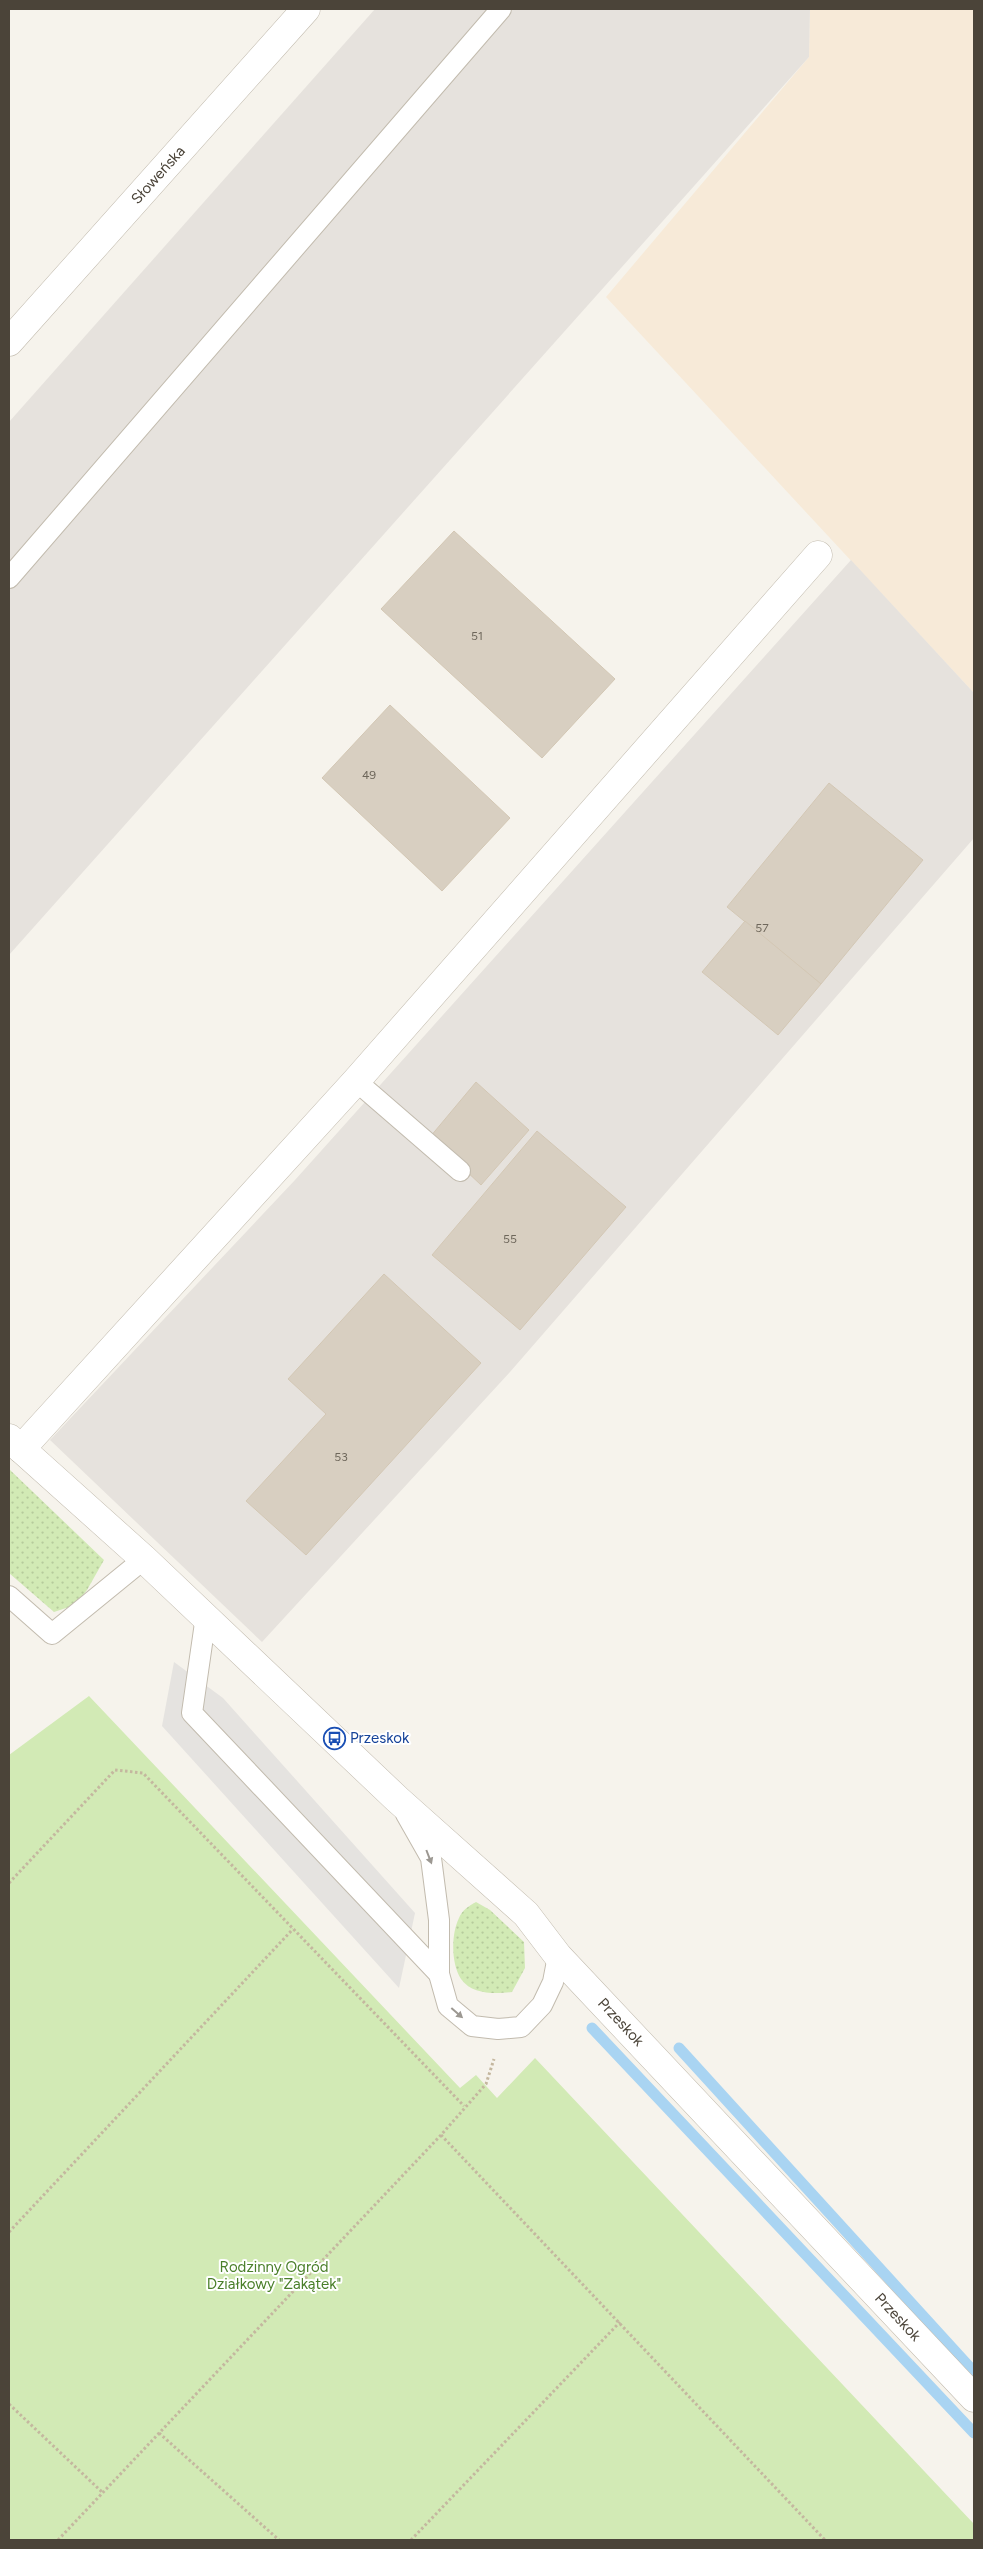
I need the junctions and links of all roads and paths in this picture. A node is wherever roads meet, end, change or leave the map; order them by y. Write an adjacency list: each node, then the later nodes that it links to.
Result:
1 (306, 9): 3 (street, Słoweńska)
2 (501, 9): 5 (lane)
3 (9, 342)
4 (818, 554): 6 (street)
5 (9, 578)
6 (356, 1081): 7 (lane); 8 (street)
7 (460, 1172)
8 (15, 1444): 9 (street, Przeskok)
9 (144, 1559): 10 (lane); 11 (street, Przeskok)
10 (9, 1596)
11 (206, 1616): 12 (street, Przeskok); 16 (lane)
12 (398, 1799): 15 (street, Przeskok); 16 (lane, one-way to 16)
13 (9, 1883): 14 (path)
14 (293, 1929): 18 (path); 20 (path)
15 (558, 1956): 16 (lane, one-way to 15); 22 (street, Przeskok)
16 (438, 1974)
17 (486, 2084): 18 (path)
18 (464, 2106): 19 (path)
19 (441, 2135): 21 (path); 24 (path)
20 (9, 2232)
21 (620, 2322): 28 (path); 29 (path)
22 (974, 2398)
23 (9, 2404): 25 (path)
24 (158, 2433): 25 (path); 27 (path)
25 (102, 2492): 26 (path)
26 (58, 2540)
27 (279, 2540)
28 (411, 2540)
29 (826, 2540)

